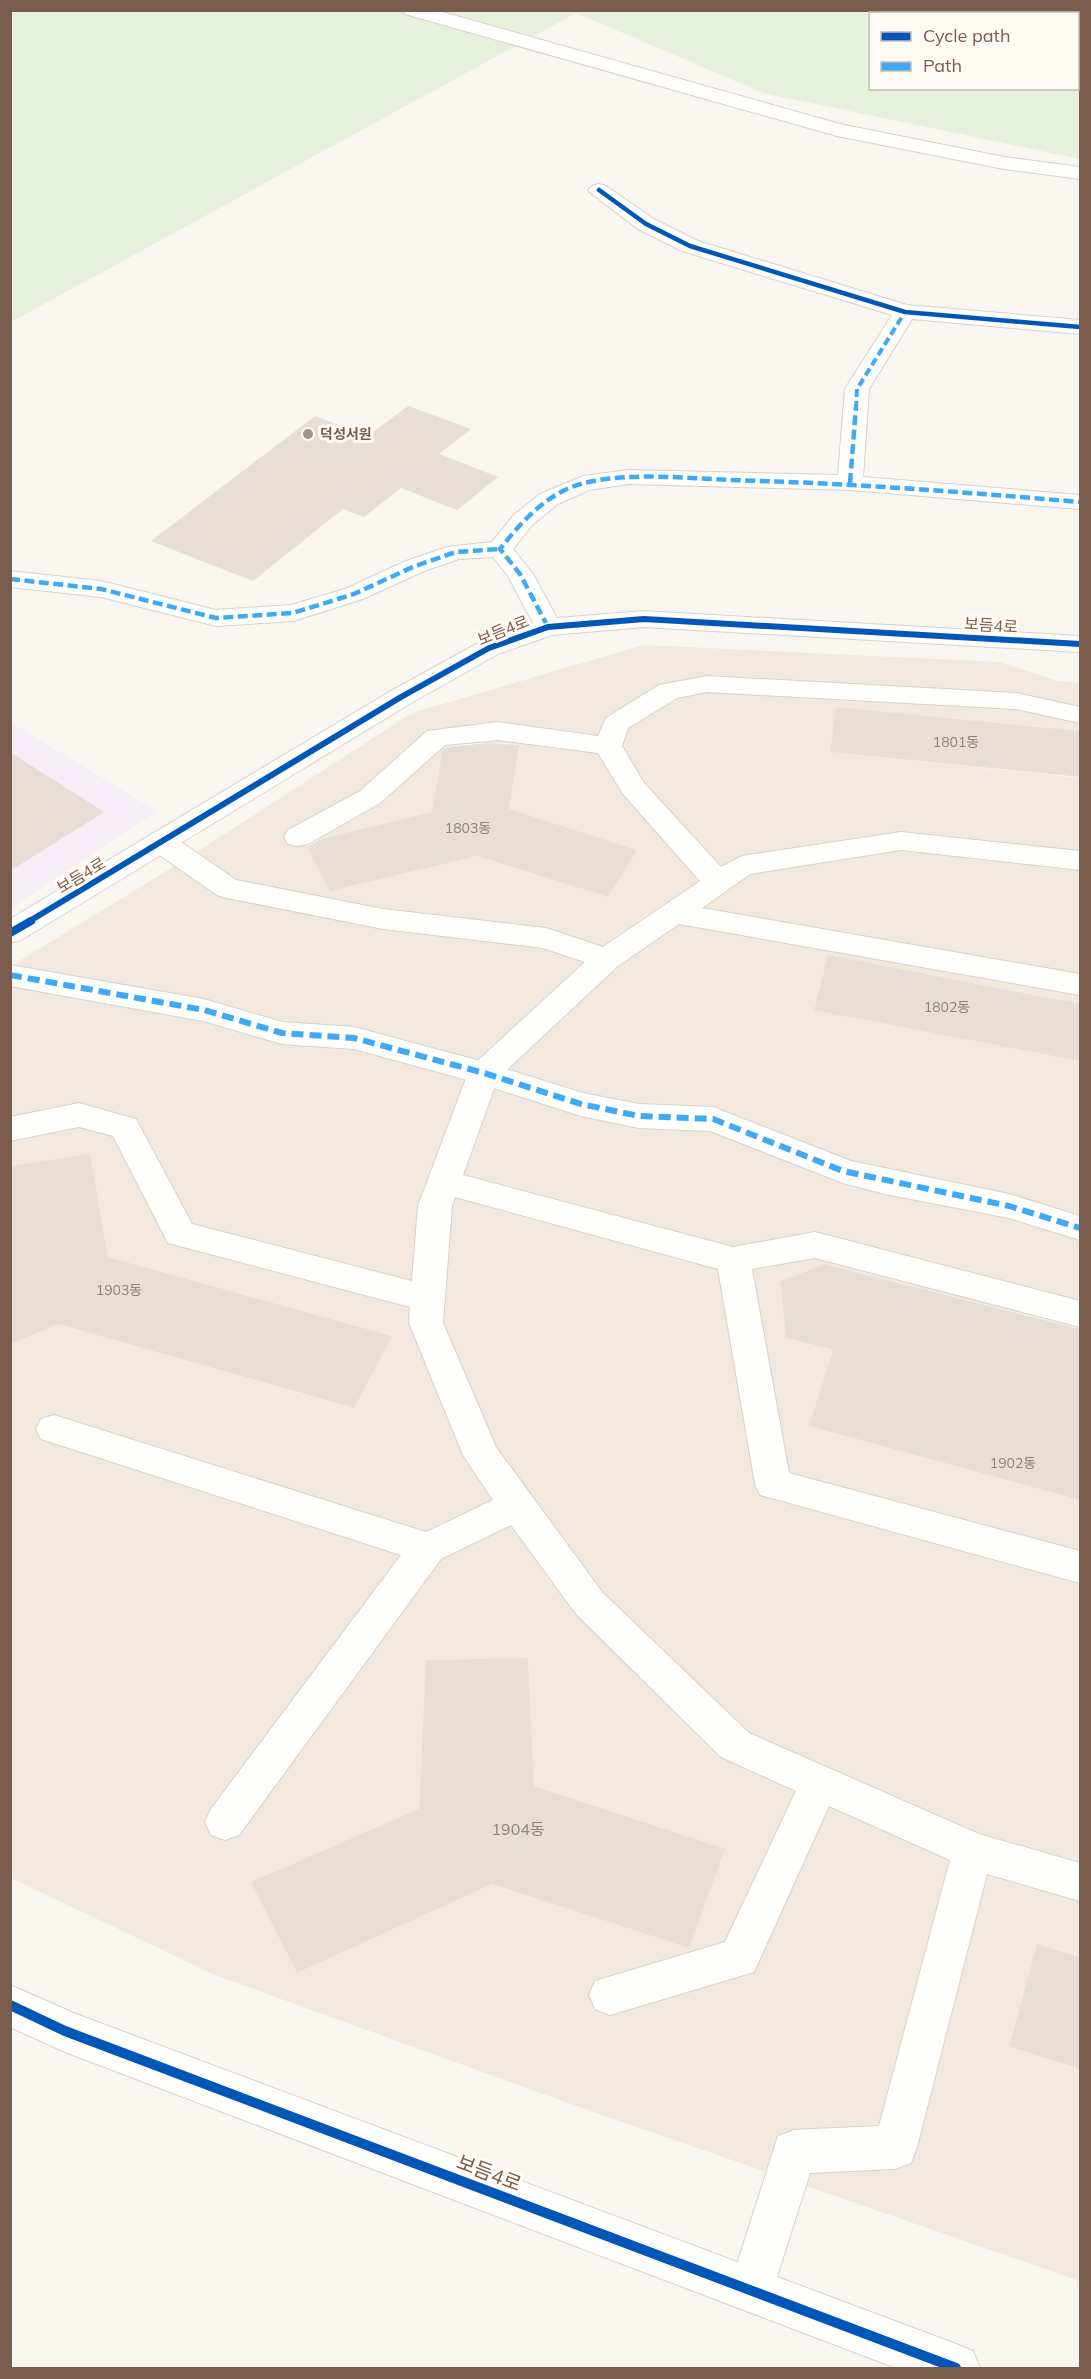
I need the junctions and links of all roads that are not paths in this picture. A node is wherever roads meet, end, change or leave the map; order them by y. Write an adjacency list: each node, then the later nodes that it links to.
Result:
1 (412, 10): 2 (street)
2 (1080, 173)
3 (599, 190): 4 (street)
4 (905, 312): 5 (street); 6 (street)
5 (1080, 327)
6 (850, 483): 7 (street); 8 (street)
7 (1080, 502)
8 (500, 549): 9 (street); 10 (street)
9 (10, 579)
10 (548, 627): 11 (street, 보듬4로); 15 (street, 보듬4로)
11 (1080, 644)
12 (1080, 716): 13 (street)
13 (608, 746): 14 (street); 17 (street)
14 (298, 837)
15 (161, 842): 19 (street, 보듬4로); 20 (street)
16 (1080, 860): 17 (street)
17 (718, 882): 18 (street)
18 (674, 913): 20 (street); 22 (street)
19 (10, 933)
20 (607, 959): 23 (street)
21 (10, 975): 23 (street)
22 (1080, 986)
23 (484, 1073): 25 (street); 26 (street)
24 (10, 1130): 28 (street)
25 (443, 1182): 27 (street); 28 (street)
26 (1080, 1228)
27 (734, 1260): 29 (street); 33 (street)
28 (428, 1298): 31 (street)
29 (1080, 1314)
30 (54, 1430): 32 (street)
31 (518, 1505): 32 (street); 34 (street)
32 (428, 1548): 35 (street)
33 (1080, 1566)
34 (820, 1783): 36 (street); 38 (street)
35 (225, 1822)
36 (973, 1851): 37 (street); 40 (street)
37 (1080, 1882)
38 (610, 1995)
39 (10, 2005): 40 (street, 보듬4로)
40 (752, 2289): 41 (street, 보듬4로)
41 (957, 2368)

